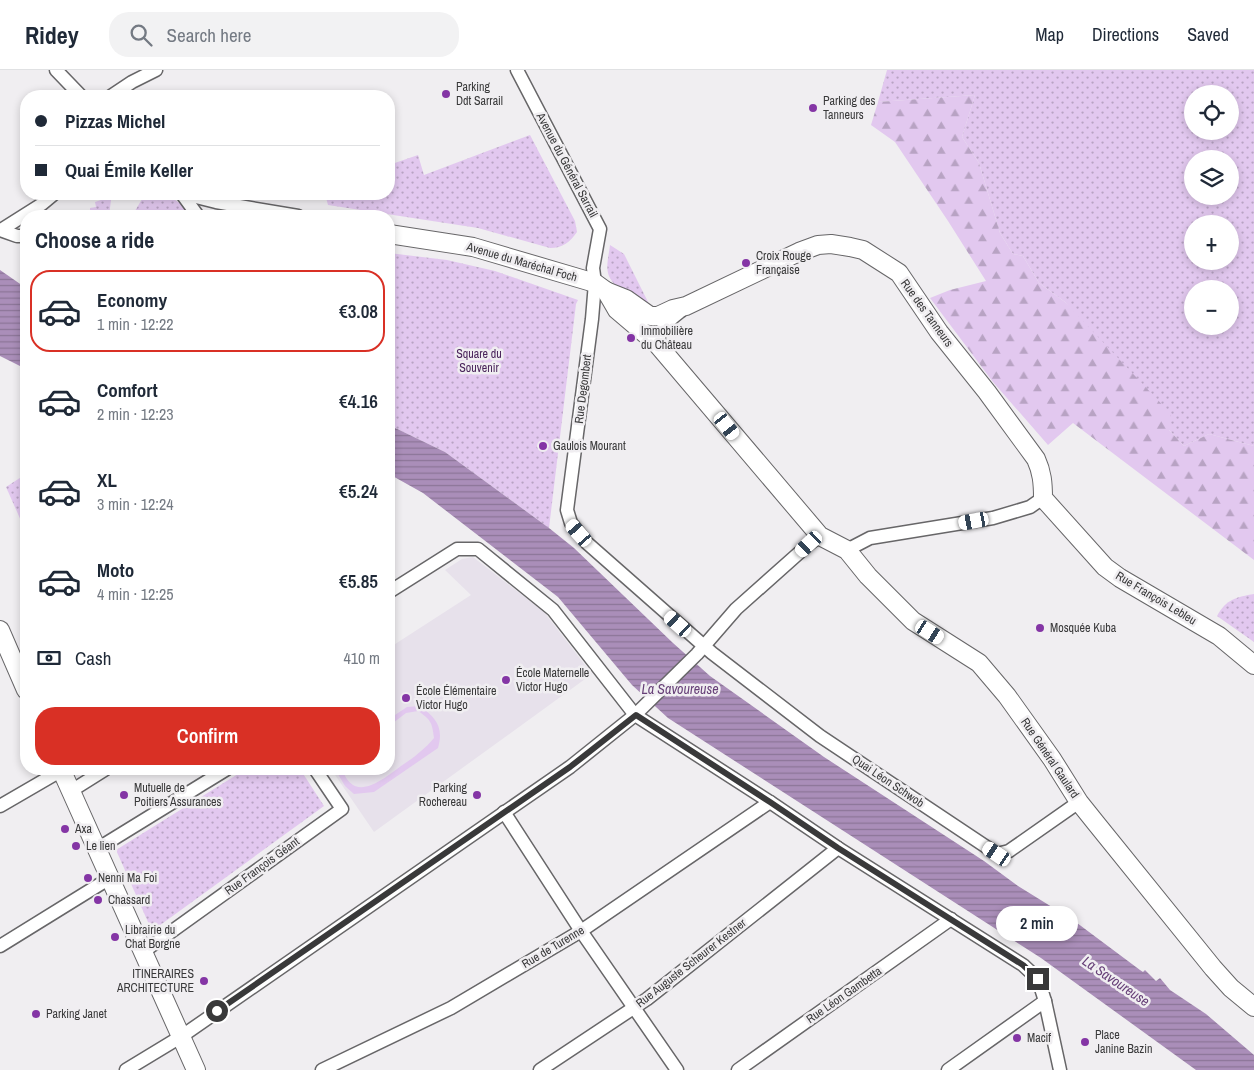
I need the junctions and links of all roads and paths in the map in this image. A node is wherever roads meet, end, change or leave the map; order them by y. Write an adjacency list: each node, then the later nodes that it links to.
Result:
1 (56, 70): 4 (street)
2 (156, 70): 5 (street)
3 (517, 70): 14 (street, Avenue du Général Sarrail)
4 (75, 90)
5 (120, 90)
6 (47, 200): 8 (street)
7 (208, 200): 9 (street)
8 (32, 210)
9 (263, 210)
10 (20, 218): 11 (street)
11 (0, 230): 13 (street)
12 (395, 235): 14 (main road, Avenue du Maréchal Foch)
13 (20, 236)
14 (600, 287): 15 (main road, Rue des Tanneurs); 16 (main road); 22 (street, Rue Degombert)
15 (686, 306): 16 (street, Rue des Tanneurs); 17 (main road, Rue des Tanneurs)
16 (657, 344): 18 (main road)
17 (1043, 498): 19 (street); 23 (main road, Rue François Lebleu)
18 (820, 536): 19 (main road, Rue Général Gaulard); 22 (street)
19 (847, 550): 33 (main road, Rue Général Gaulard)
20 (395, 588): 25 (street)
21 (0, 630): 24 (main road)
22 (704, 646): 25 (street); 33 (street, Quai Léon Schwob)
23 (1254, 665)
24 (20, 676)
25 (636, 715): 32 (street); 35 (street)
26 (52, 775): 34 (street)
27 (64, 775): 31 (main road)
28 (96, 775): 31 (street)
29 (217, 775): 37 (street)
30 (319, 775): 42 (street, Rue François Géant)
31 (71, 791): 37 (main road)
32 (770, 802): 36 (street); 40 (street, Rue de Turenne)
33 (1079, 802): 45 (main road, Rue Général Gaulard)
34 (0, 806)
35 (504, 812): 40 (street); 46 (street)
36 (838, 848): 39 (street); 44 (street, Rue Auguste Scheurer Kestner)
37 (97, 849): 38 (main road)
38 (110, 878): 41 (street); 42 (main road)
39 (951, 919): 43 (street); 52 (street, Rue Léon Gambetta)
40 (581, 931): 44 (street); 49 (street, Rue de Turenne)
41 (0, 946)
42 (143, 952): 46 (main road)
43 (1045, 1001): 53 (street); 54 (street)
44 (634, 1007): 50 (street, Rue Auguste Scheurer Kestner); 51 (street)
45 (1254, 1007)
46 (182, 1036): 47 (street); 48 (main road)
47 (126, 1070)
48 (196, 1070)
49 (322, 1070)
50 (540, 1070)
51 (677, 1070)
52 (738, 1070)
53 (948, 1070)
54 (1060, 1070)

